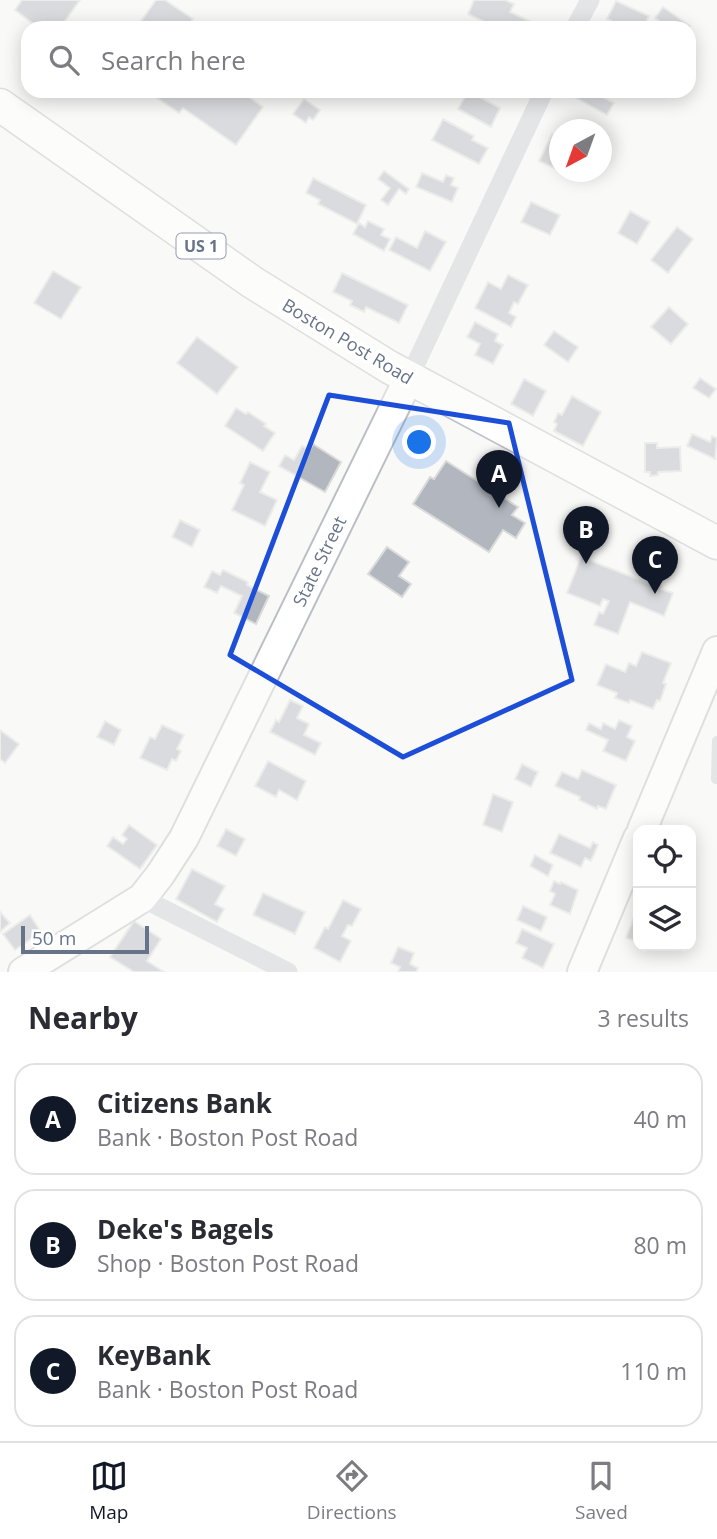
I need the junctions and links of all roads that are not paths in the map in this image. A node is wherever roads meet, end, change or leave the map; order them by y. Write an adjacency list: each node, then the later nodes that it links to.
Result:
1 (590, 0): 2 (street)
2 (579, 21)
3 (541, 98): 5 (street, State Street)
4 (0, 105): 5 (main road, Boston Post Road / US 1)
5 (409, 378): 6 (main road, Boston Post Road / US 1); 12 (street, State Street)
6 (717, 543)
7 (717, 651): 10 (street)
8 (717, 741): 9 (lane)
9 (716, 779)
10 (644, 825)
11 (633, 850): 15 (street)
12 (142, 898): 13 (street, State Street); 14 (street)
13 (23, 972)
14 (288, 972)
15 (582, 972)

